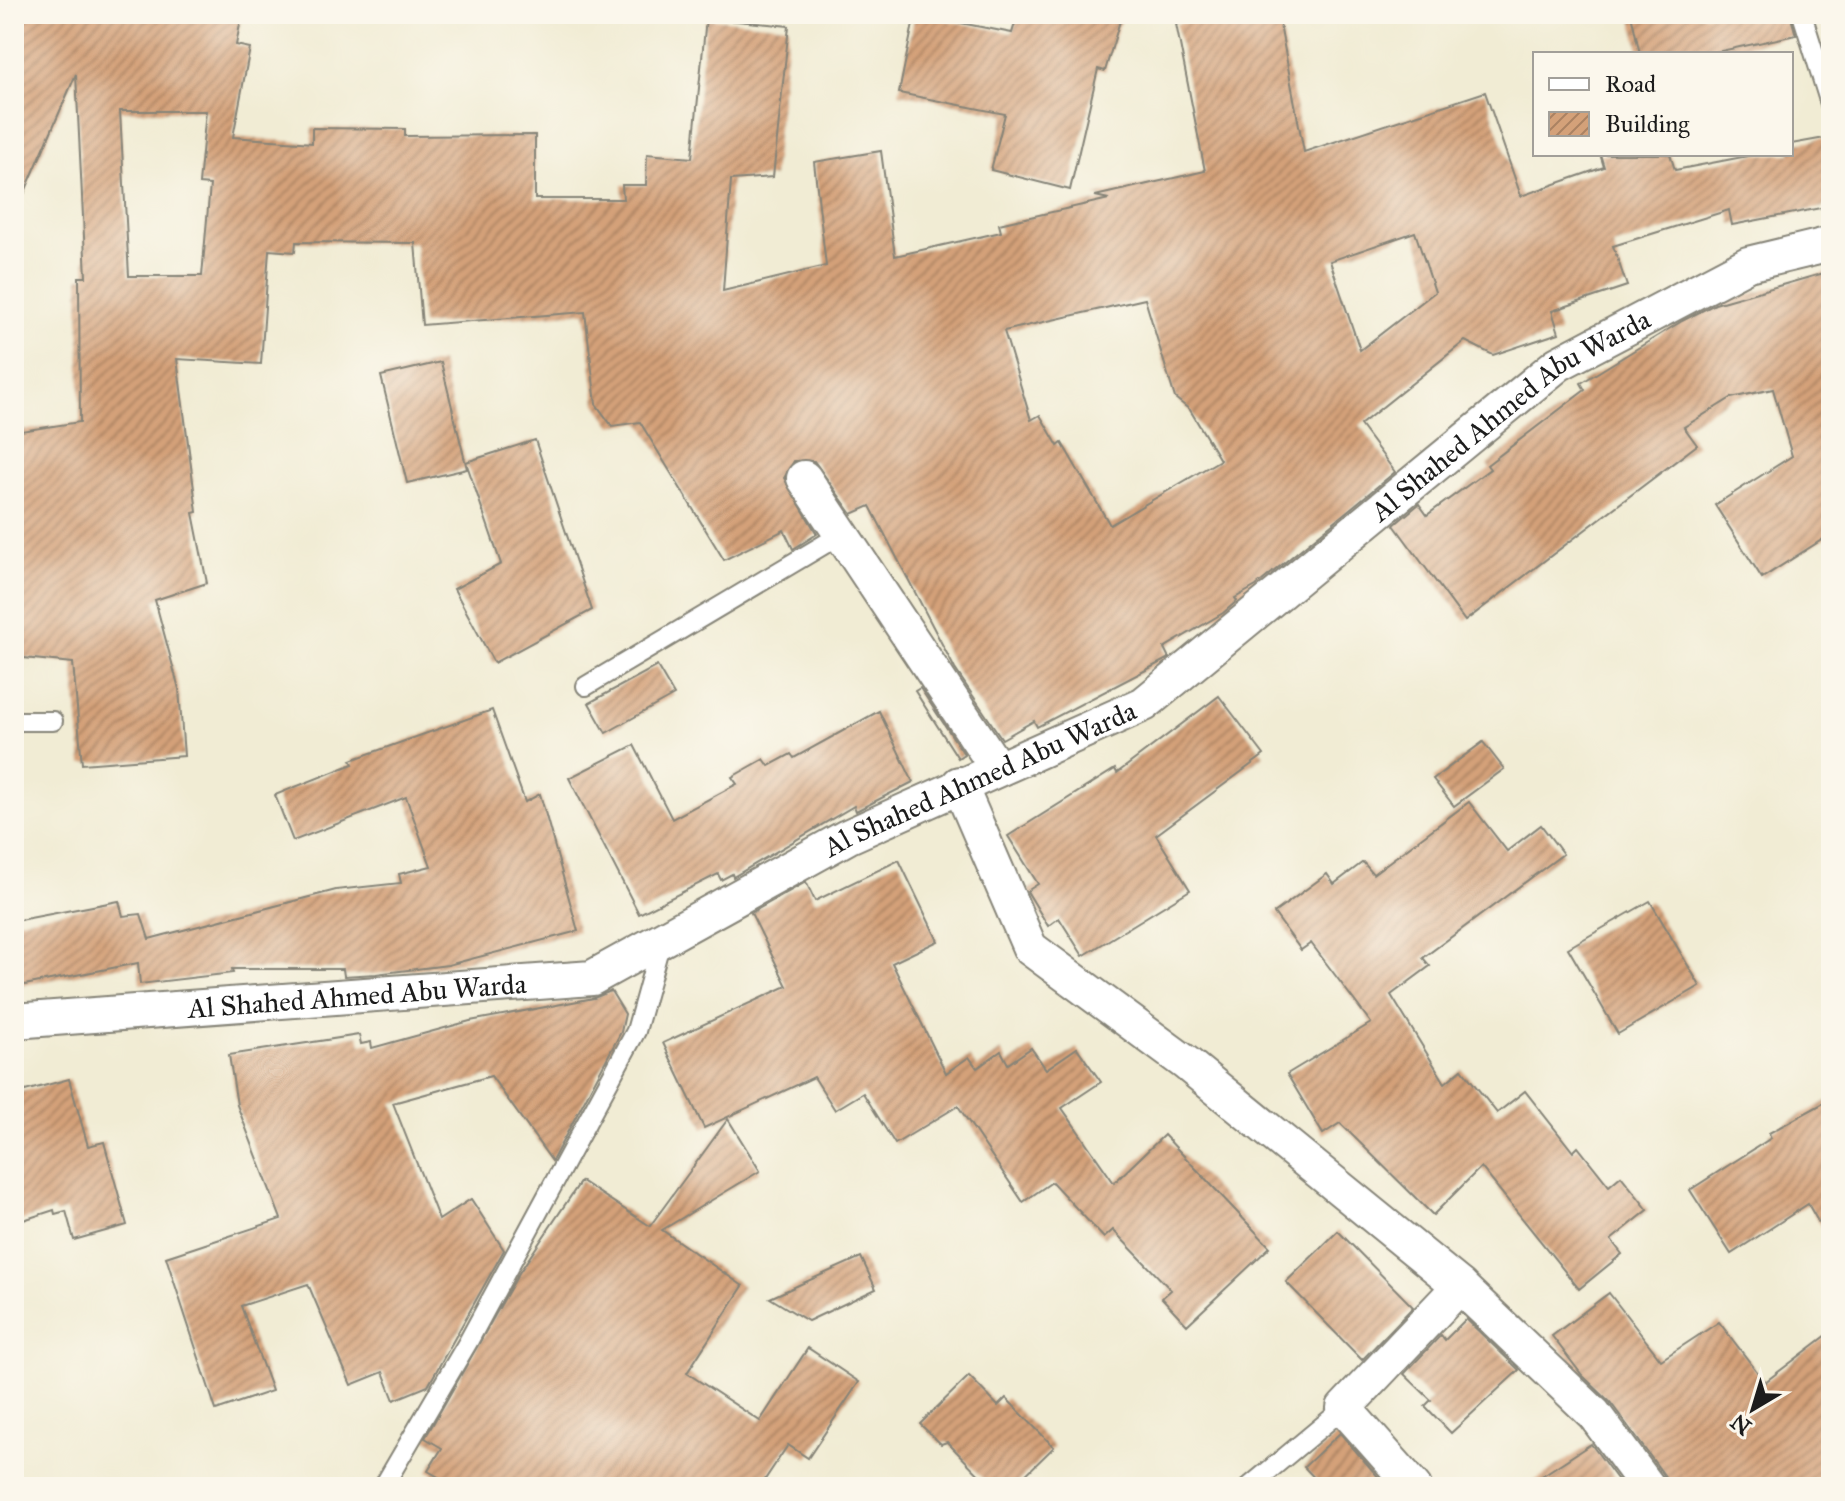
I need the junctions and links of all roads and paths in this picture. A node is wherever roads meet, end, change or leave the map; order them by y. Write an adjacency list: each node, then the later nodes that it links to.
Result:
1 (1802, 14): 2 (lane)
2 (1831, 107)
3 (1831, 244): 9 (street, Al Shahed Ahmed Abu Warda)
4 (804, 478): 5 (street)
5 (840, 535): 6 (lane); 9 (street)
6 (586, 686)
7 (14, 721): 8 (lane)
8 (53, 721)
9 (997, 768): 10 (street, Al Shahed Ahmed Abu Warda)
10 (959, 784): 11 (street, Al Shahed Ahmed Abu Warda); 13 (street)
11 (661, 941): 12 (street, Al Shahed Ahmed Abu Warda); 15 (lane)
12 (14, 1021)
13 (1460, 1286): 14 (street); 18 (street)
14 (1344, 1408): 16 (lane); 17 (street)
15 (383, 1487)
16 (1249, 1487)
17 (1414, 1487)
18 (1648, 1487)

